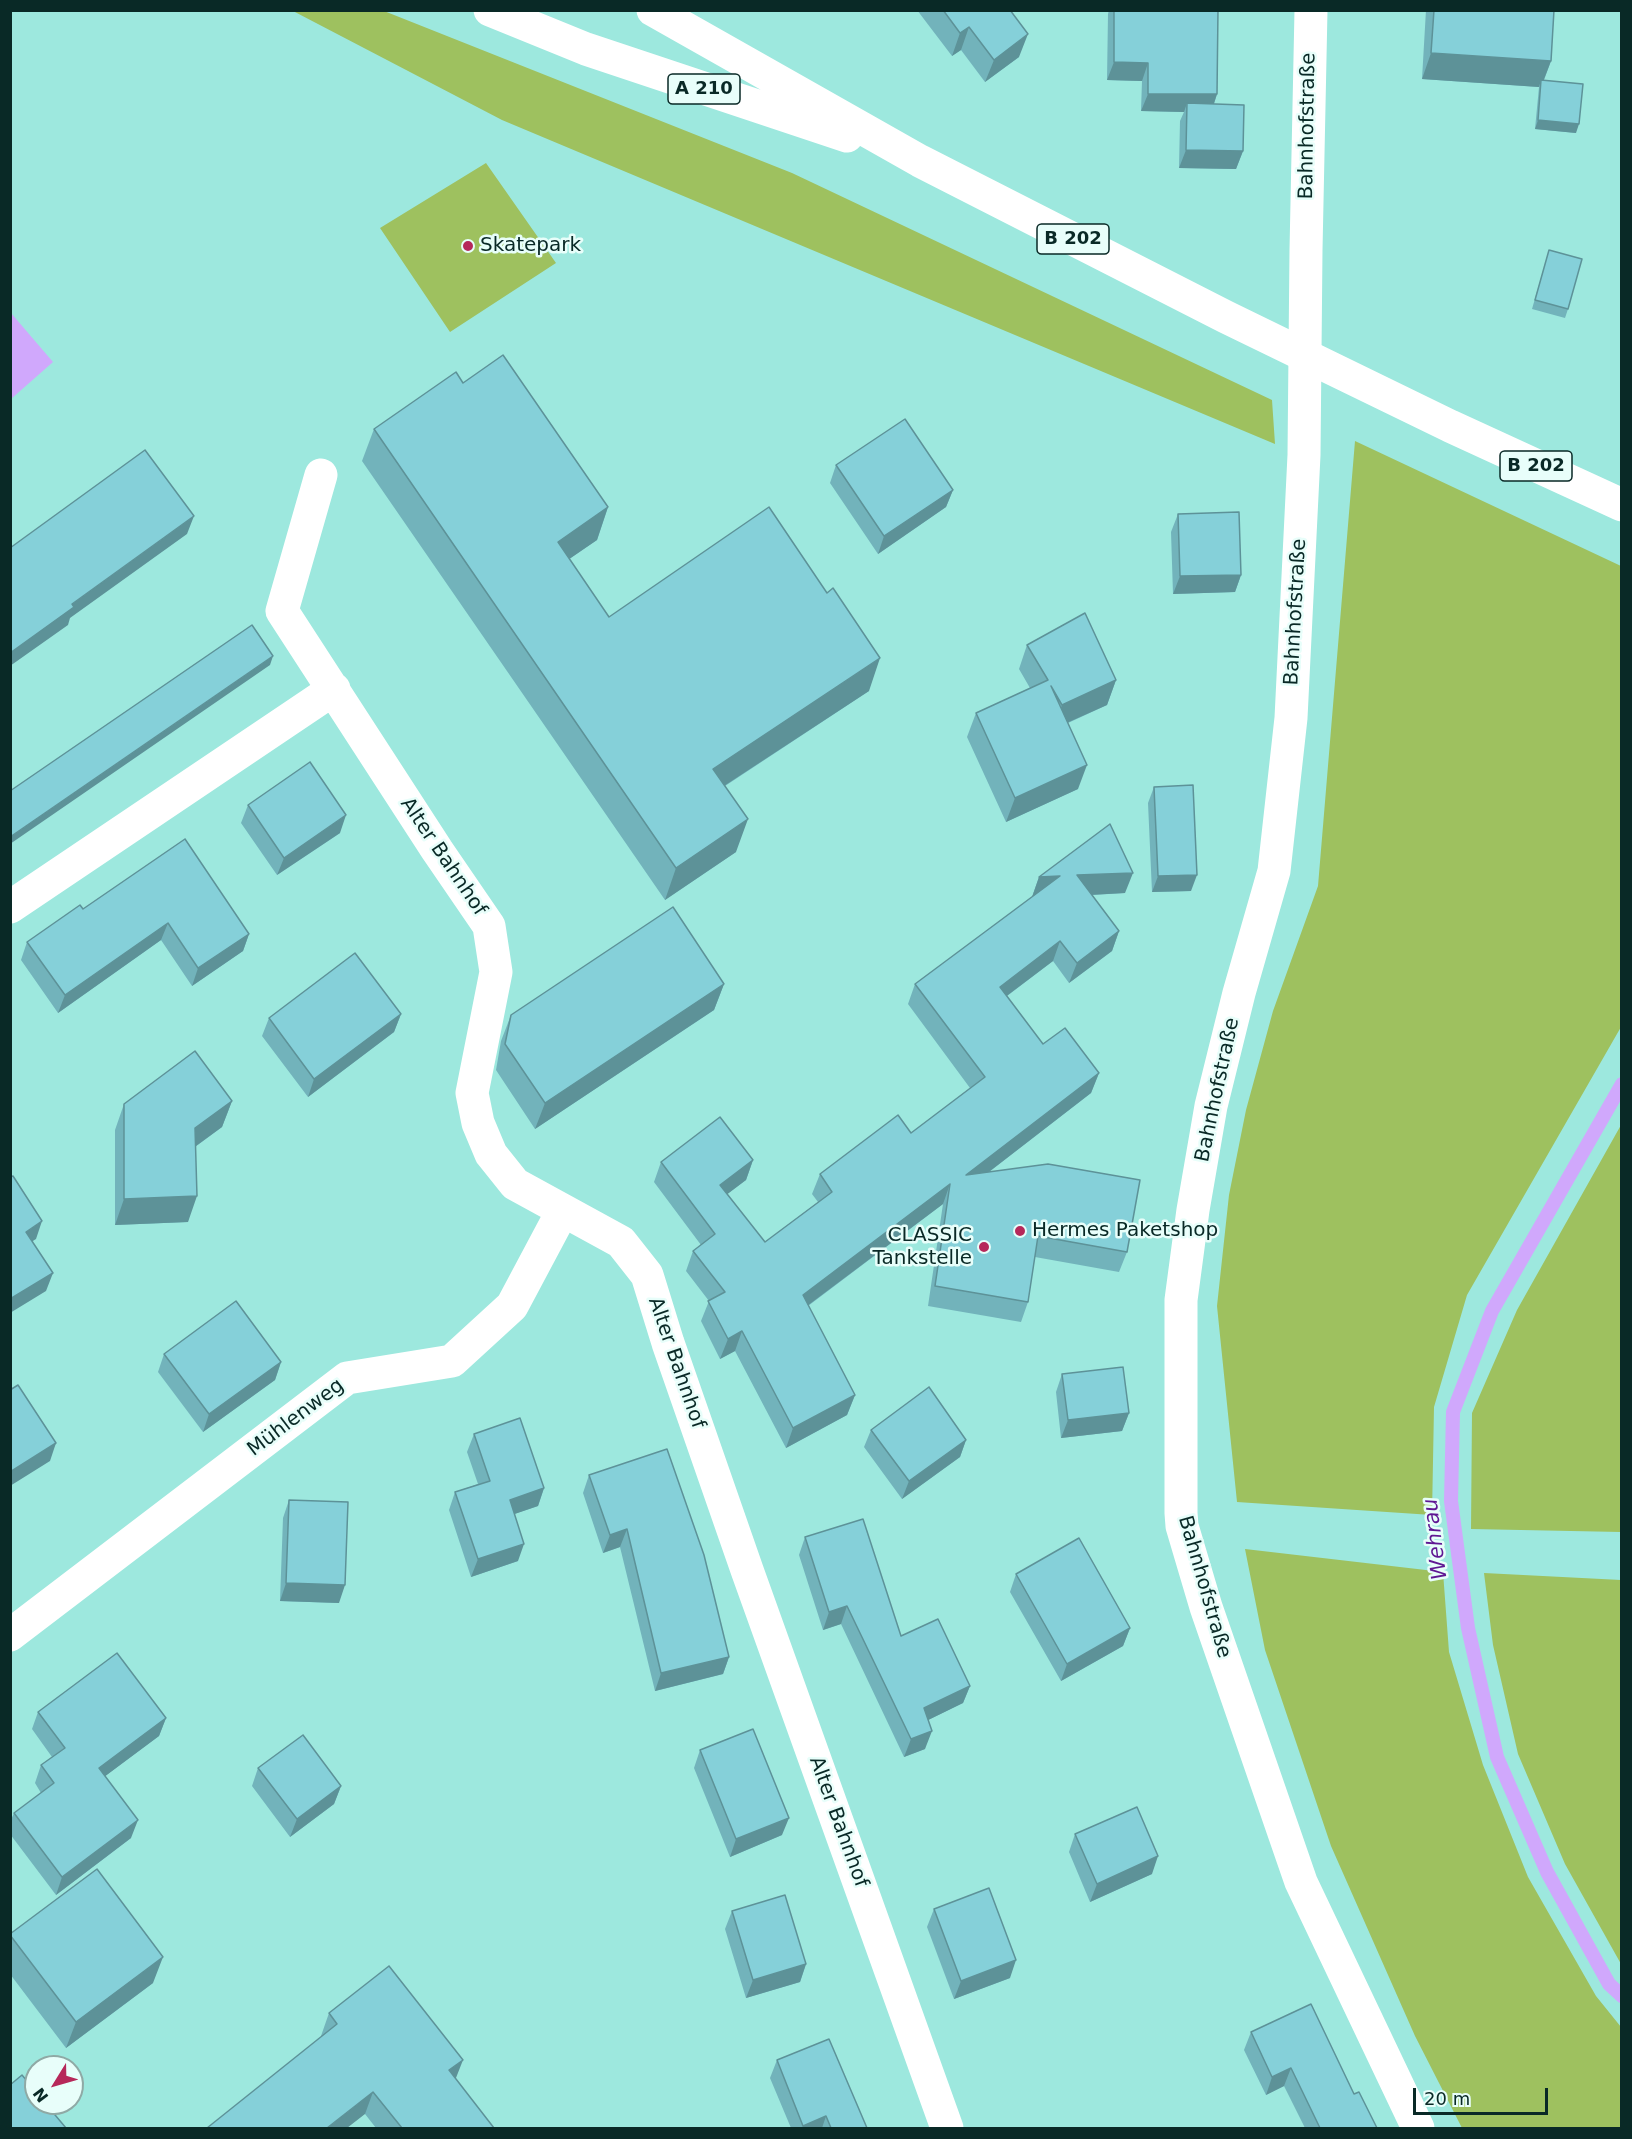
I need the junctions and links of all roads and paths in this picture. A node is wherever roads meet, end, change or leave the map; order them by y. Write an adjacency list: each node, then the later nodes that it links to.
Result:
1 (490, 10): 4 (main road, A 210)
2 (653, 10): 4 (main road, A 210)
3 (1311, 10): 12 (main road, Bahnhofstraße)
4 (920, 160): 6 (main road, B 202)
5 (321, 476): 7 (main road, Alter Bahnhof)
6 (1622, 505)
7 (334, 689): 8 (main road); 9 (main road, Alter Bahnhof)
8 (10, 907)
9 (562, 1212): 10 (main road, Mühlenweg); 11 (main road, Alter Bahnhof)
10 (10, 1635)
11 (947, 2128)
12 (1418, 2128)

